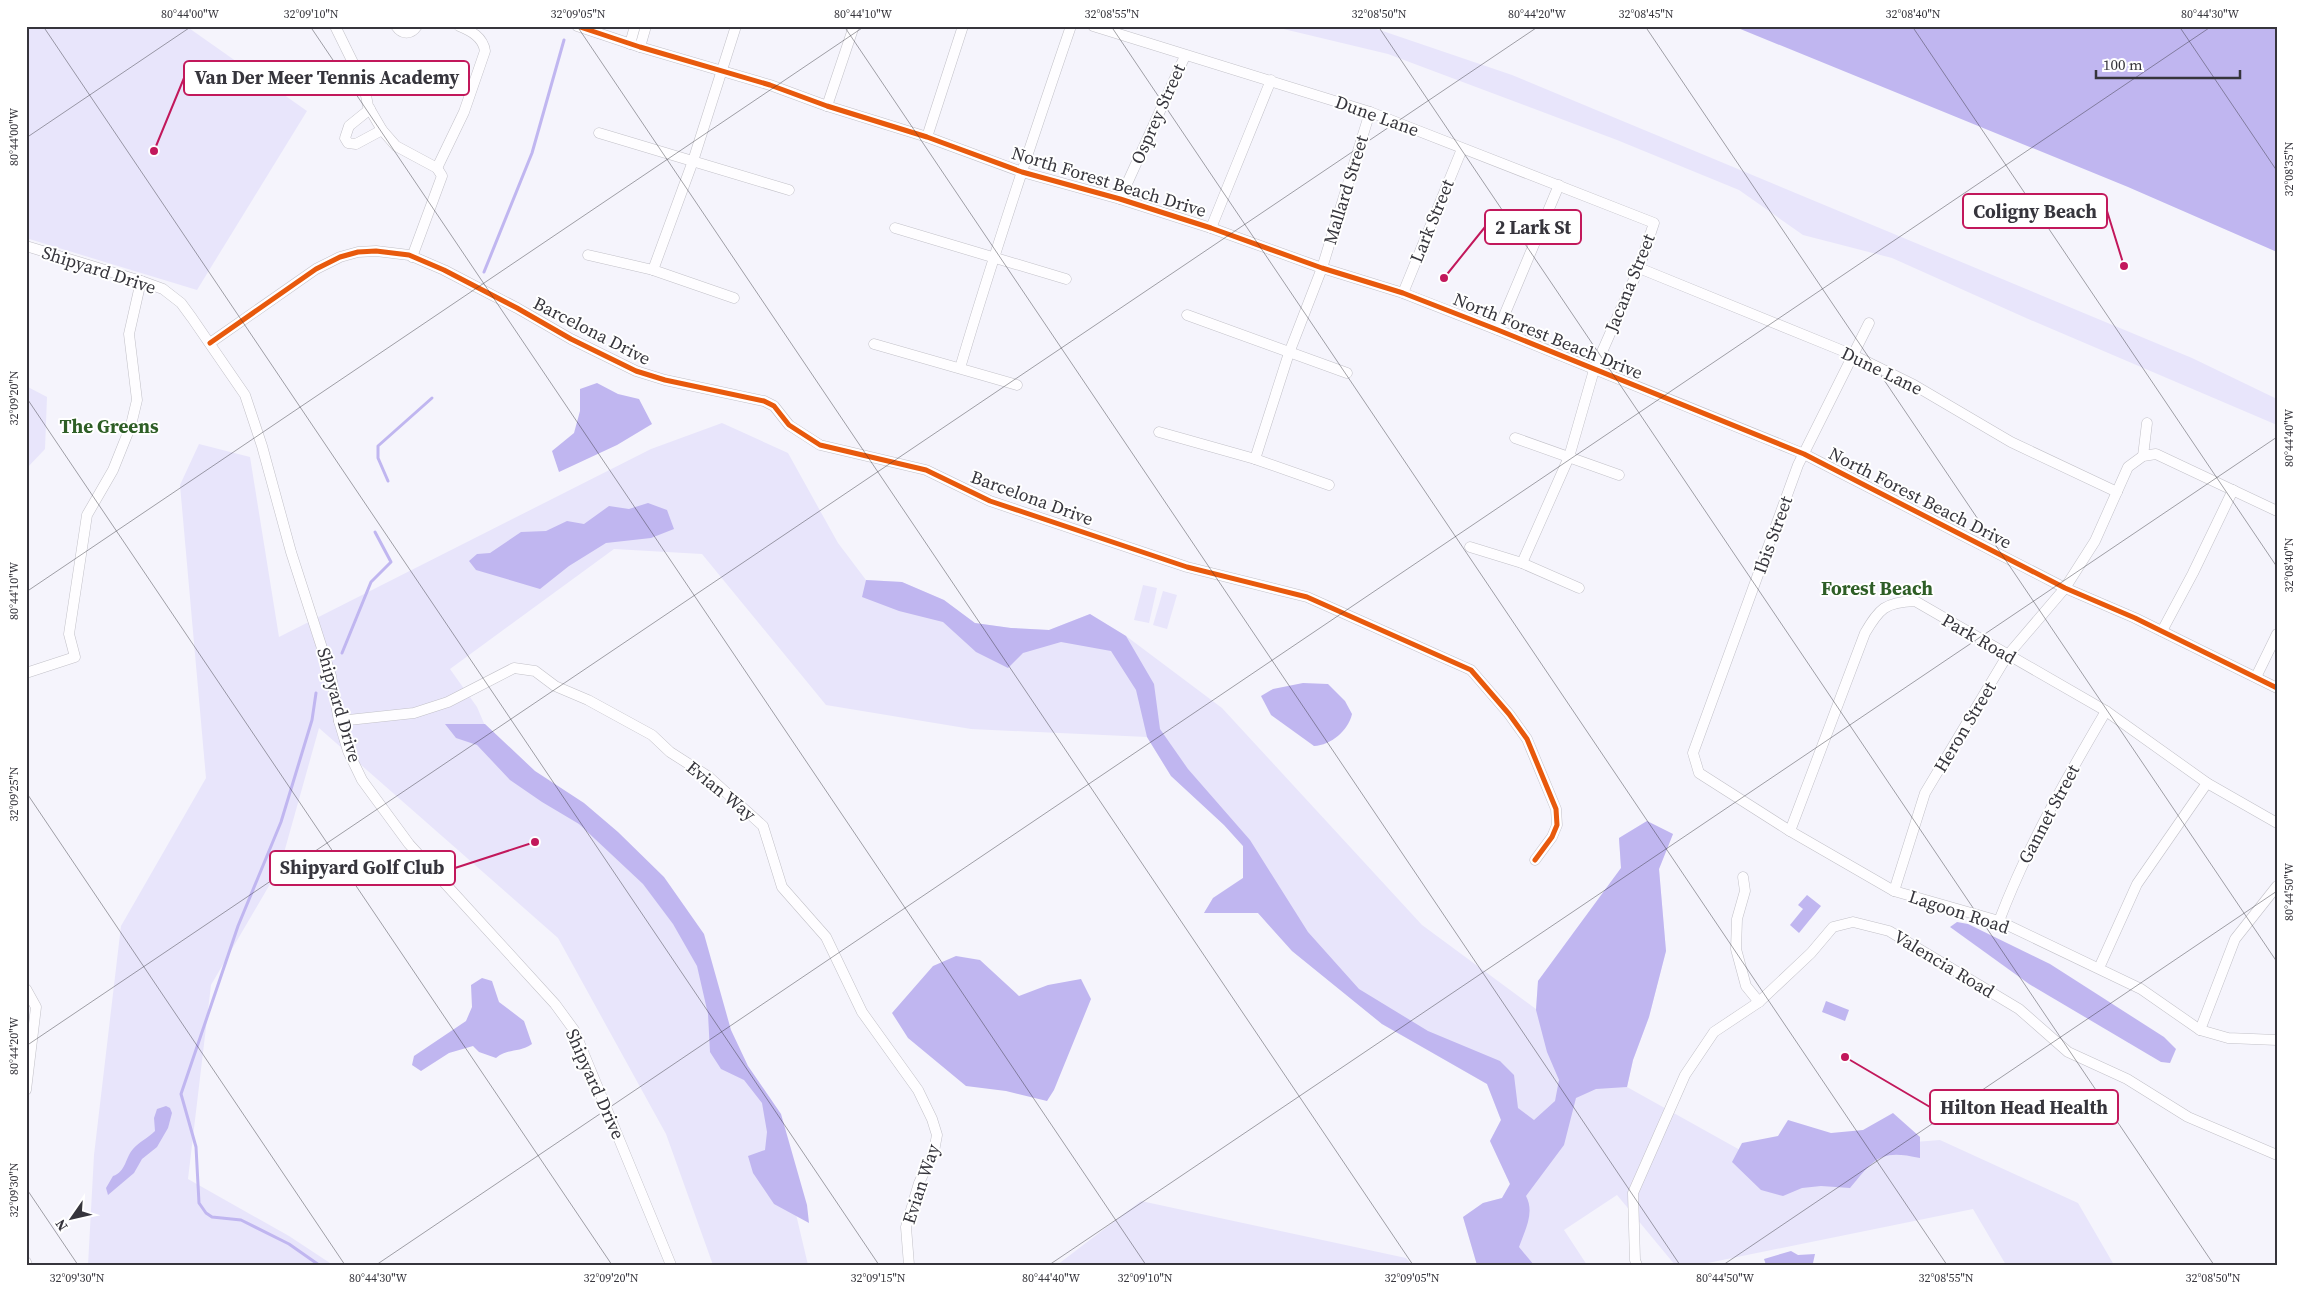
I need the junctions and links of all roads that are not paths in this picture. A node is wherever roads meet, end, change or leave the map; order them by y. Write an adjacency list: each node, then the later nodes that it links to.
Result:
1 (335, 26): 18 (street)
2 (396, 26): 3 (street)
3 (417, 26)
4 (459, 26): 25 (street)
5 (578, 26): 13 (street, North Forest Beach Drive)
6 (635, 26): 13 (street)
7 (646, 26): 13 (street)
8 (736, 26): 15 (street)
9 (854, 26): 17 (street)
10 (963, 26): 22 (street)
11 (1070, 26): 26 (street)
12 (1093, 26): 14 (street, Dune Lane)
13 (635, 46): 15 (street, North Forest Beach Drive)
14 (1184, 56): 16 (street, Dune Lane); 29 (street, Osprey Street)
15 (721, 70): 17 (street, North Forest Beach Drive); 24 (street)
16 (1270, 80): 19 (street, Dune Lane); 32 (street)
17 (827, 106): 22 (street, North Forest Beach Drive)
18 (370, 109): 20 (street); 20 (street)
19 (1370, 112): 23 (street, Dune Lane); 37 (street, Mallard Street)
20 (382, 130): 25 (street)
21 (600, 133): 24 (street)
22 (927, 137): 26 (street, North Forest Beach Drive)
23 (1462, 149): 27 (street, Dune Lane); 42 (street, Lark Street)
24 (692, 161): 28 (street); 39 (street)
25 (437, 168): 34 (street)
26 (1022, 172): 29 (street, North Forest Beach Drive); 36 (street)
27 (1559, 185): 30 (street, Dune Lane); 46 (street)
28 (789, 190)
29 (1120, 199): 32 (street, North Forest Beach Drive)
30 (1654, 223): 38 (street, Jacana Street)
31 (895, 228): 36 (street)
32 (1211, 228): 37 (street, North Forest Beach Drive)
33 (26, 246): 41 (street, Shipyard Drive)
34 (412, 256): 47 (street, Barcelona Drive); 83 (street, Barcelona Drive)
35 (588, 256): 39 (street)
36 (993, 256): 40 (street); 51 (street)
37 (1322, 268): 42 (street, North Forest Beach Drive); 49 (street, Mallard Street)
38 (1639, 268): 50 (street, Dune Lane); 52 (street, Jacana Street)
39 (653, 270): 43 (street)
40 (1066, 279)
41 (141, 281): 47 (street, Shipyard Drive); 74 (street)
42 (1403, 294): 46 (street, North Forest Beach Drive)
43 (734, 298)
44 (1187, 315): 49 (street)
45 (1869, 323): 50 (street, Ibis Street)
46 (1498, 330): 52 (street, North Forest Beach Drive)
47 (210, 343): 78 (street, Shipyard Drive)
48 (874, 344): 51 (street)
49 (1289, 353): 53 (street); 61 (street, Mallard Street)
50 (1853, 355): 58 (street, Ibis Street); 65 (street, Dune Lane)
51 (960, 368): 54 (street)
52 (1594, 370): 58 (street, North Forest Beach Drive); 60 (street, Jacana Street)
53 (1347, 373)
54 (1017, 385)
55 (2147, 423): 59 (street)
56 (1159, 432): 61 (street)
57 (1515, 438): 60 (street)
58 (1804, 454): 70 (street, North Forest Beach Drive); 79 (street, Ibis Street)
59 (2143, 456): 64 (street); 65 (street, Heron Street)
60 (1569, 457): 62 (street); 68 (street, Jacana Street)
61 (1255, 459): 63 (street)
62 (1619, 475)
63 (1330, 485)
64 (2233, 490): 66 (street); 71 (street)
65 (2117, 492): 70 (street, Heron Street)
66 (2277, 511)
67 (1470, 547): 68 (street)
68 (1522, 563): 69 (street)
69 (1579, 588)
70 (2065, 588): 71 (street, North Forest Beach Drive); 73 (street, Heron Street)
71 (2162, 631): 75 (street, North Forest Beach Drive)
72 (2277, 634): 75 (street)
73 (2007, 656): 77 (street, Park Road); 82 (street, Park Road); 86 (street, Heron Street)
74 (26, 673)
75 (2256, 677): 76 (street, North Forest Beach Drive)
76 (2277, 688)
77 (2106, 711): 80 (street, Park Road); 87 (street, Gannet Street)
78 (339, 721): 95 (street, Shipyard Drive); 96 (street, Evian Way)
79 (1693, 753): 82 (street, Lagoon Road)
80 (2208, 783): 81 (street, Park Road); 88 (street)
81 (2277, 823)
82 (1790, 831): 86 (street, Lagoon Road)
83 (1535, 860)
84 (1743, 877): 90 (street)
85 (2277, 886): 91 (street)
86 (1894, 891): 87 (street, Lagoon Road)
87 (1999, 921): 88 (street, Lagoon Road)
88 (2099, 968): 91 (street, Lagoon Road)
89 (26, 989): 93 (street)
90 (1758, 1002): 94 (street, Valencia Road); 97 (street, Valencia Road)
91 (2200, 1030): 92 (street, Lagoon Road)
92 (2277, 1040)
93 (26, 1090)
94 (2277, 1155)
95 (671, 1265)
96 (909, 1265)
97 (1637, 1265)

